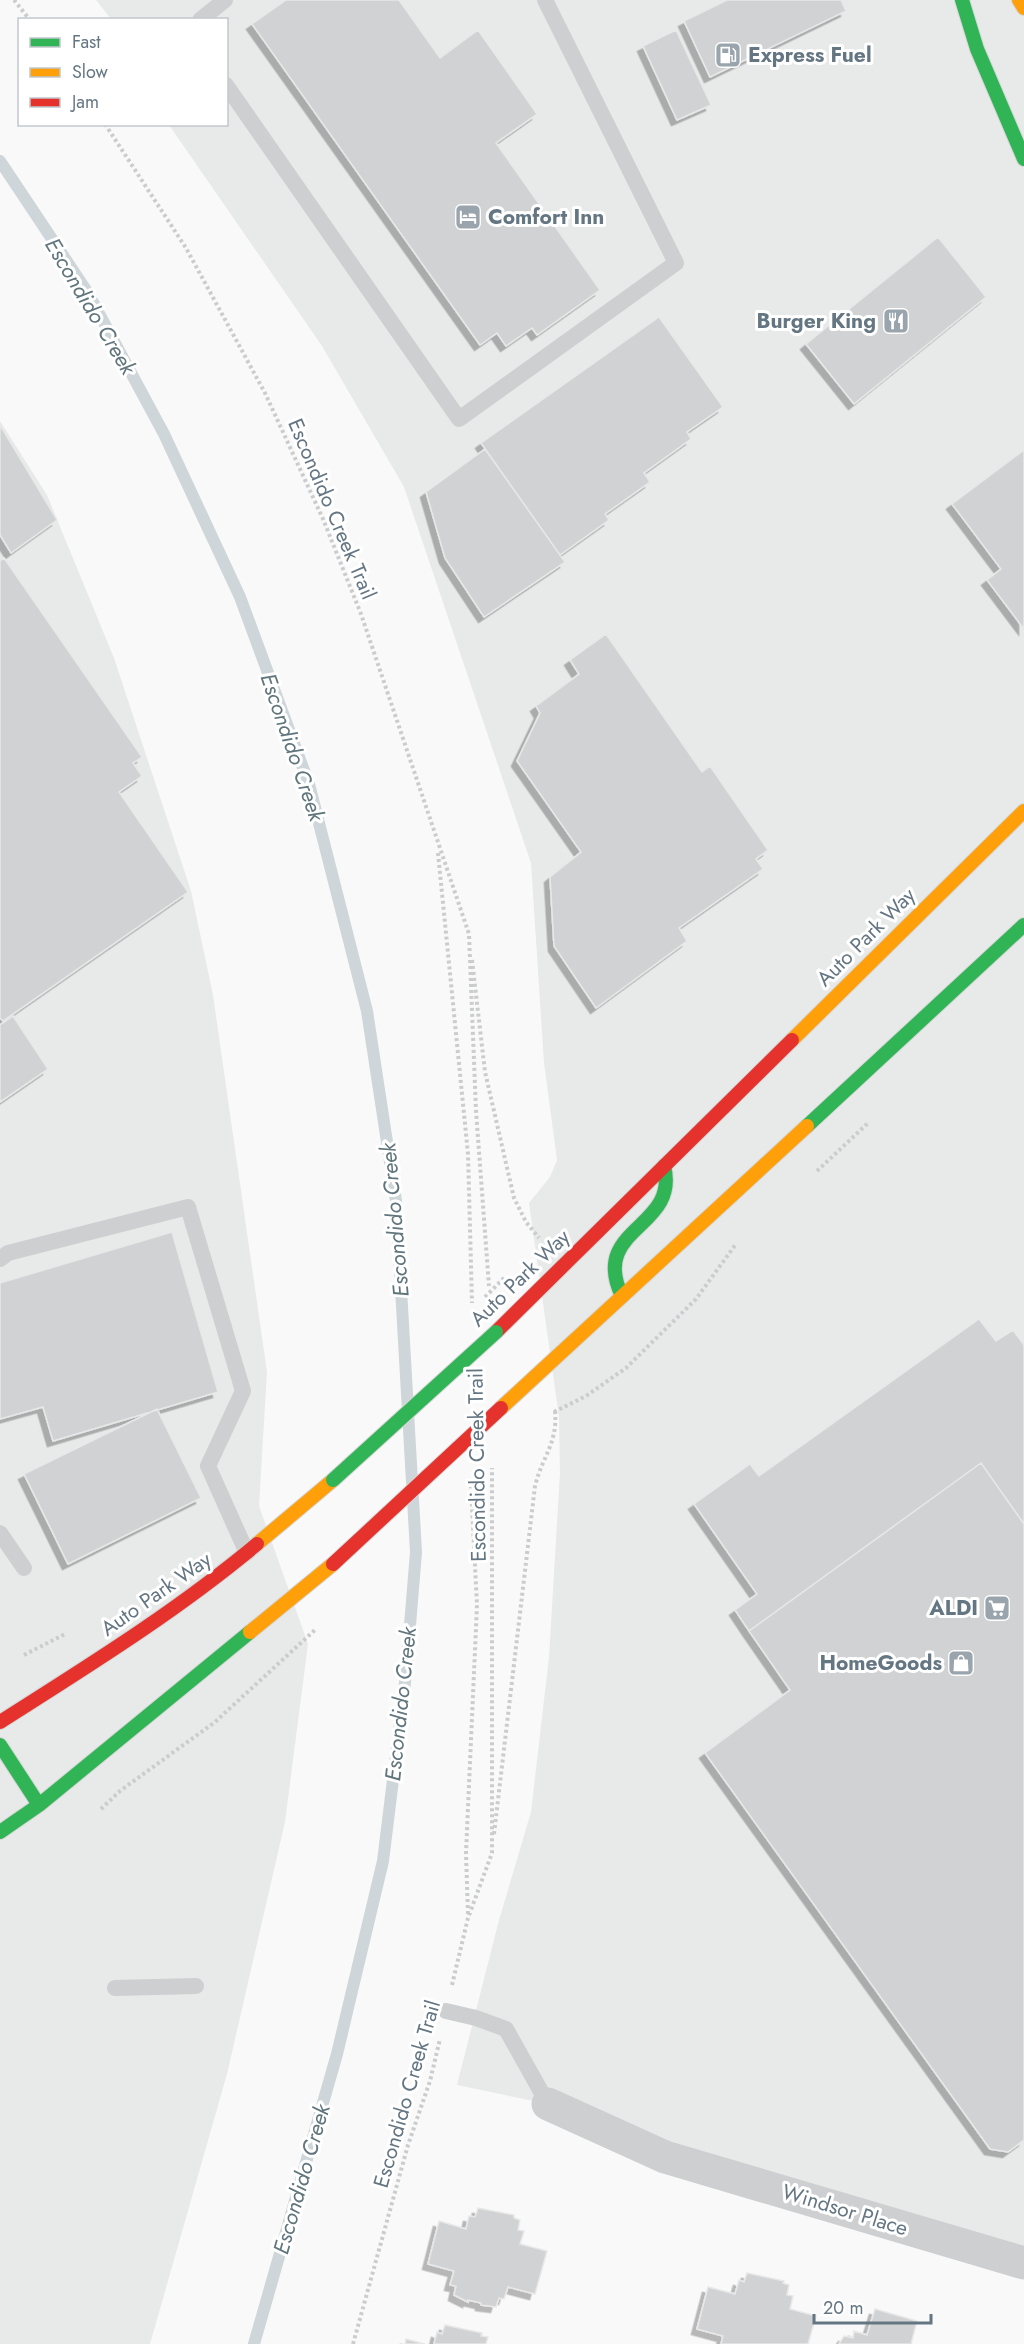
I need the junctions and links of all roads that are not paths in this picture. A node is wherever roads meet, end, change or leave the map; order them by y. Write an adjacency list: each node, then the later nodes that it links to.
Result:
1 (225, 0): 6 (lane)
2 (545, 0): 7 (lane)
3 (962, 0): 8 (main road)
4 (1019, 0): 5 (main road)
5 (1024, 8)
6 (202, 18)
7 (228, 88)
8 (1024, 159)
9 (1024, 811): 11 (main road, Auto Park Way)
10 (1024, 925): 13 (main road)
11 (664, 1166): 13 (main road); 15 (main road, Auto Park Way, bridge)
12 (0, 1259): 15 (lane)
13 (622, 1296): 19 (main road, bridge)
14 (0, 1533): 16 (lane)
15 (247, 1553): 17 (main road, Auto Park Way)
16 (24, 1568)
17 (0, 1722)
18 (0, 1745): 19 (main road)
19 (39, 1805): 20 (main road)
20 (0, 1832)
21 (196, 1986): 22 (lane)
22 (115, 1988)
23 (446, 2011): 24 (lane)
24 (548, 2103): 25 (street, Windsor Place)
25 (1024, 2263)

